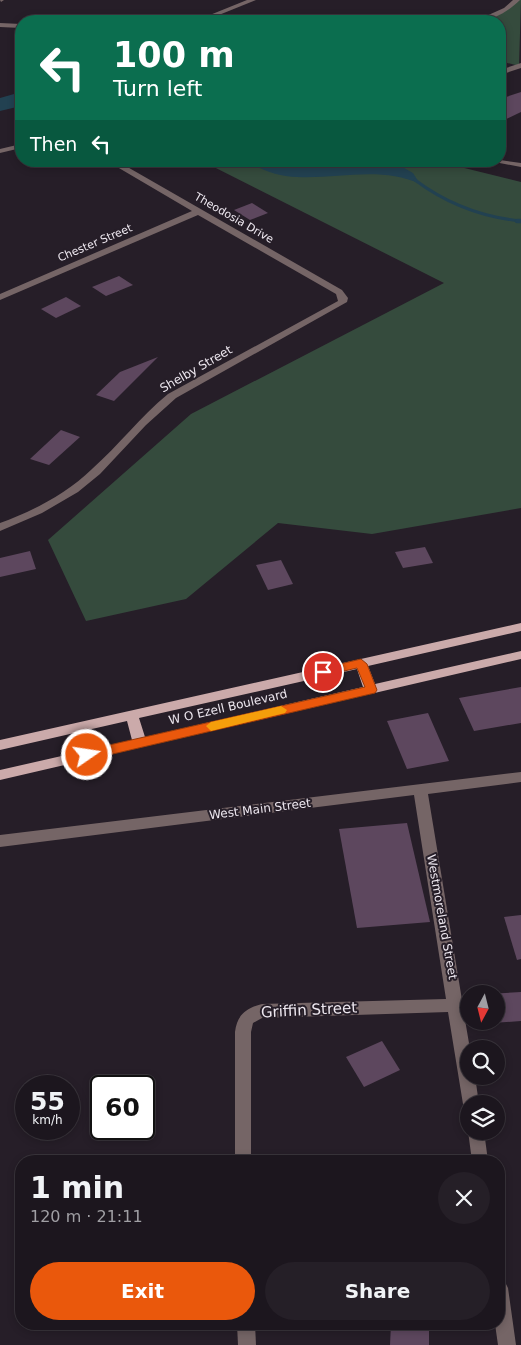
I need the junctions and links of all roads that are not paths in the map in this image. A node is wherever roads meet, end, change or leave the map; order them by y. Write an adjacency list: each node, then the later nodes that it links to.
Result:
1 (253, 0): 3 (street)
2 (517, 0): 4 (street)
3 (214, 15)
4 (492, 15)
5 (0, 25): 6 (street)
6 (15, 26)
7 (521, 65): 8 (street)
8 (506, 71)
9 (15, 147): 10 (street)
10 (0, 151)
11 (506, 163): 12 (street)
12 (521, 165)
13 (122, 167): 14 (street, Theodosia Drive)
14 (199, 211): 15 (street, Chester Street); 16 (street, Theodosia Drive)
15 (0, 297)
16 (343, 298): 17 (street, Shelby Street)
17 (0, 527)
18 (521, 627): 20 (main road, W O Ezell Boulevard)
19 (521, 655): 21 (main road, W O Ezell Boulevard)
20 (361, 664): 21 (main road); 22 (main road, W O Ezell Boulevard)
21 (371, 690): 23 (main road, W O Ezell Boulevard)
22 (132, 716): 23 (main road); 24 (main road, W O Ezell Boulevard)
23 (140, 743): 25 (main road, W O Ezell Boulevard)
24 (0, 745)
25 (0, 775)
26 (521, 777): 27 (street, West Main Street)
27 (420, 789): 28 (street, West Main Street); 29 (street, Westmoreland Street)
28 (0, 842)
29 (457, 1005): 30 (street, Westmoreland Street); 32 (street, Griffin Street)
30 (471, 1095)
31 (477, 1140): 33 (street)
32 (243, 1155)
33 (479, 1155)
34 (246, 1330): 36 (street)
35 (505, 1330): 37 (street)
36 (247, 1345)
37 (507, 1345)

